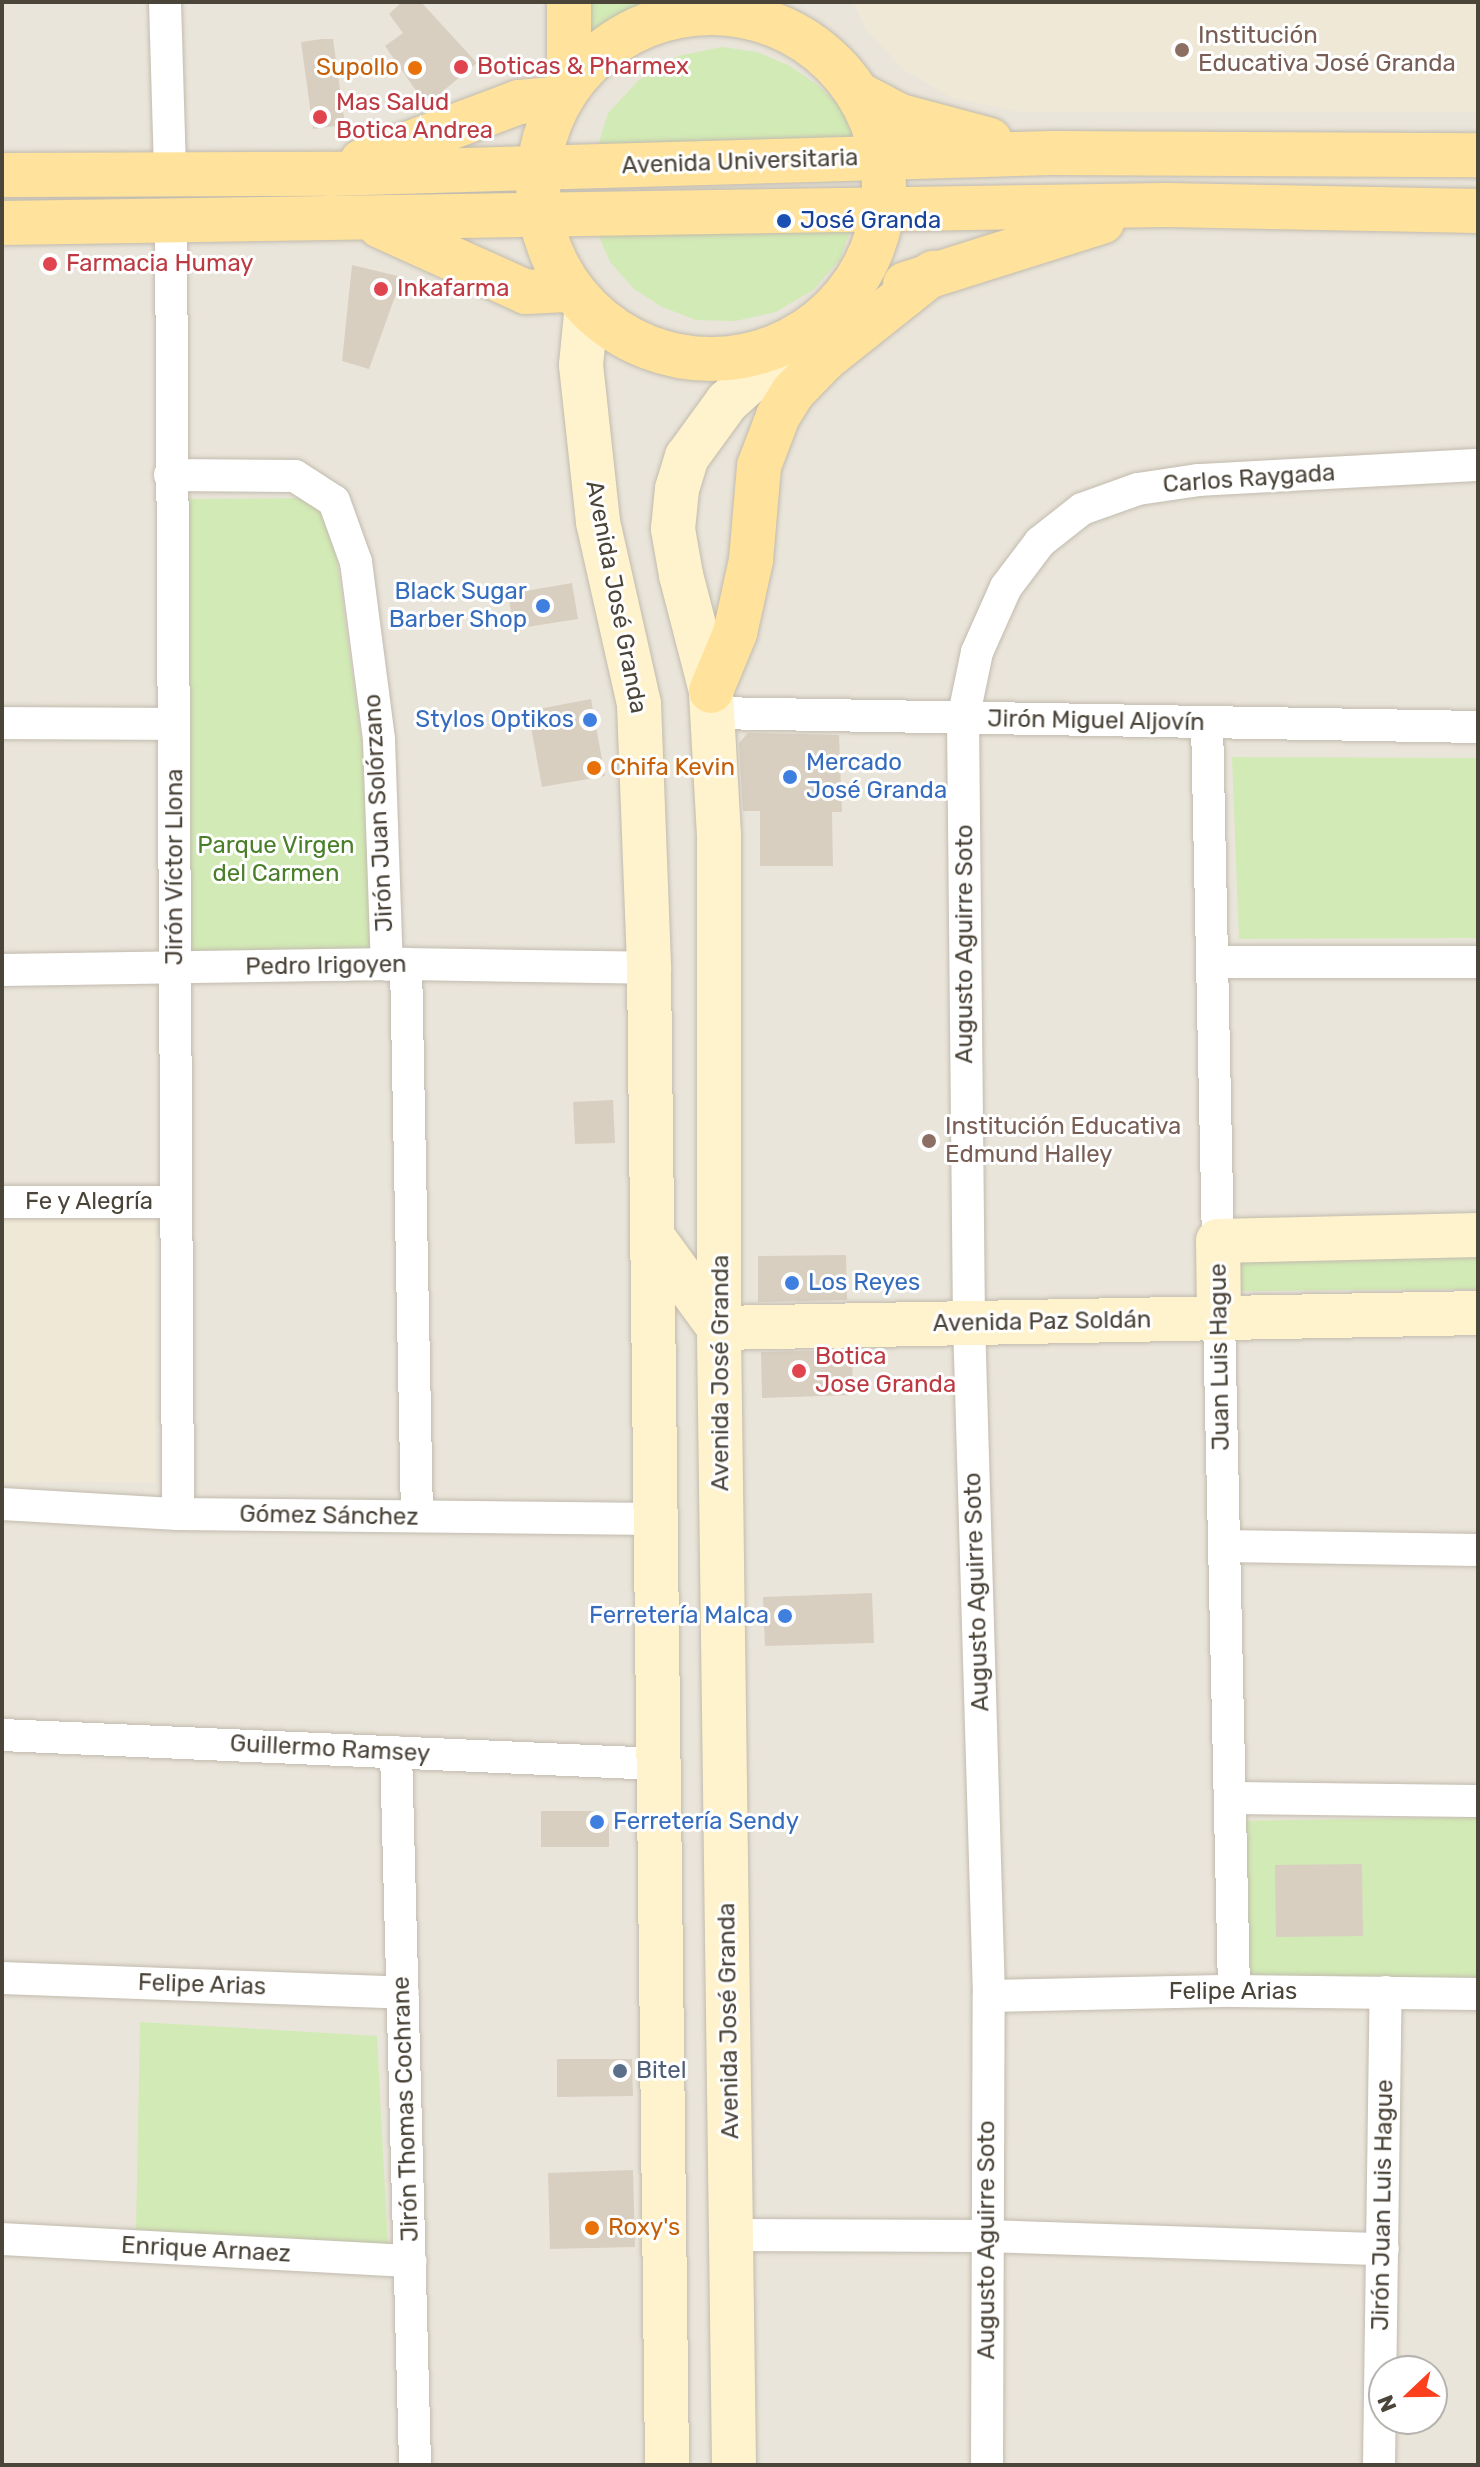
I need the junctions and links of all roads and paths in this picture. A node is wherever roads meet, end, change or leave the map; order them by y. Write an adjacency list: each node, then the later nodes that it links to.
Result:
1 (165, 2): 10 (street)
2 (569, 2): 5 (main road)
3 (801, 2): 4 (main road)
4 (850, 80): 5 (main road); 6 (main road); 8 (main road)
5 (563, 89): 9 (main road); 11 (main road)
6 (1051, 153): 7 (main road, Avenida Universitaria); 8 (main road, Avenida Universitaria)
7 (1478, 155)
8 (888, 158): 9 (main road, Avenida Universitaria); 14 (main road)
9 (536, 169): 11 (main road, Avenida Universitaria); 16 (main road)
10 (170, 173): 11 (main road, Avenida Universitaria); 12 (main road, Avenida Universitaria)
11 (330, 174)
12 (2, 175)
13 (1166, 205): 14 (main road, Avenida Universitaria); 15 (main road, Avenida Universitaria); 20 (main road)
14 (888, 211): 16 (main road, Avenida Universitaria); 22 (main road)
15 (1478, 211)
16 (540, 217): 17 (main road, Avenida Universitaria); 21 (main road)
17 (367, 220): 18 (main road, Avenida Universitaria); 21 (main road)
18 (171, 221): 19 (main road, Avenida Universitaria); 24 (street, Jirón Víctor Llona)
19 (2, 223)
20 (933, 273): 22 (main road); 25 (main road)
21 (576, 302): 22 (main road); 34 (main road, Avenida José Granda)
22 (819, 323): 25 (main road, Avenida José Granda)
23 (1478, 465): 26 (street, Carlos Raygada)
24 (170, 475): 29 (street, Jirón Víctor Llona); 33 (street, Jirón Juan Solórzano)
25 (712, 702): 26 (street, Jirón Miguel Aljovín); 45 (main road, Avenida José Granda)
26 (963, 719): 27 (street, Jirón Miguel Aljovín); 44 (street, Augusto Aguirre Soto)
27 (1207, 722): 30 (street, Jirón Miguel Aljovín); 31 (street, Juan Luis Hague)
28 (2, 723): 29 (street)
29 (174, 724): 35 (street, Jirón Víctor Llona)
30 (1478, 727)
31 (1212, 962): 32 (street); 41 (street, Juan Luis Hague)
32 (1478, 962)
33 (396, 964): 34 (street, Pedro Irigoyen); 35 (street, Pedro Irigoyen); 48 (street, Jirón Juan Solórzano)
34 (649, 968): 40 (main road, Avenida José Granda)
35 (175, 969): 36 (street, Pedro Irigoyen); 38 (street, Jirón Víctor Llona)
36 (2, 970)
37 (2, 1202): 38 (street, Fe y Alegría)
38 (176, 1202): 47 (street, Jirón Víctor Llona)
39 (1478, 1235): 41 (main road)
40 (652, 1236): 45 (main road); 49 (main road, Avenida José Granda)
41 (1218, 1241): 43 (main road, Juan Luis Hague)
42 (1478, 1313): 43 (main road, Avenida Paz Soldán)
43 (1219, 1318): 44 (main road, Avenida Paz Soldán); 50 (street, Juan Luis Hague)
44 (969, 1323): 45 (main road, Avenida Paz Soldán); 62 (street, Augusto Aguirre Soto)
45 (719, 1328): 63 (main road, Avenida José Granda)
46 (2, 1504): 47 (street, Gómez Sánchez)
47 (178, 1514): 48 (street, Gómez Sánchez)
48 (417, 1516): 49 (street, Gómez Sánchez)
49 (656, 1519): 54 (main road, Avenida José Granda)
50 (1224, 1546): 51 (street); 55 (street, Juan Luis Hague)
51 (1478, 1550)
52 (2, 1735): 53 (street, Guillermo Ramsey)
53 (396, 1752): 54 (street, Guillermo Ramsey); 60 (street, Jirón Thomas Cochrane)
54 (658, 1764): 69 (main road, Avenida José Granda)
55 (1230, 1798): 56 (street); 58 (street, Juan Luis Hague)
56 (1478, 1801)
57 (2, 1978): 60 (street, Felipe Arias)
58 (1234, 1991): 59 (street, Felipe Arias); 62 (street, Felipe Arias)
59 (1386, 1992): 61 (street, Felipe Arias); 66 (street, Jirón Juan Luis Hague)
60 (403, 1993): 67 (street, Jirón Thomas Cochrane)
61 (1478, 1994)
62 (989, 1996): 64 (street, Augusto Aguirre Soto)
63 (732, 2235): 64 (street); 70 (main road, Avenida José Granda)
64 (986, 2236): 66 (street); 71 (street, Augusto Aguirre Soto)
65 (2, 2239): 67 (street, Enrique Arnaez)
66 (1383, 2249): 72 (street, Jirón Juan Luis Hague)
67 (410, 2261): 68 (street, Jirón Thomas Cochrane)
68 (415, 2465)
69 (667, 2465)
70 (734, 2465)
71 (987, 2465)
72 (1379, 2465)

